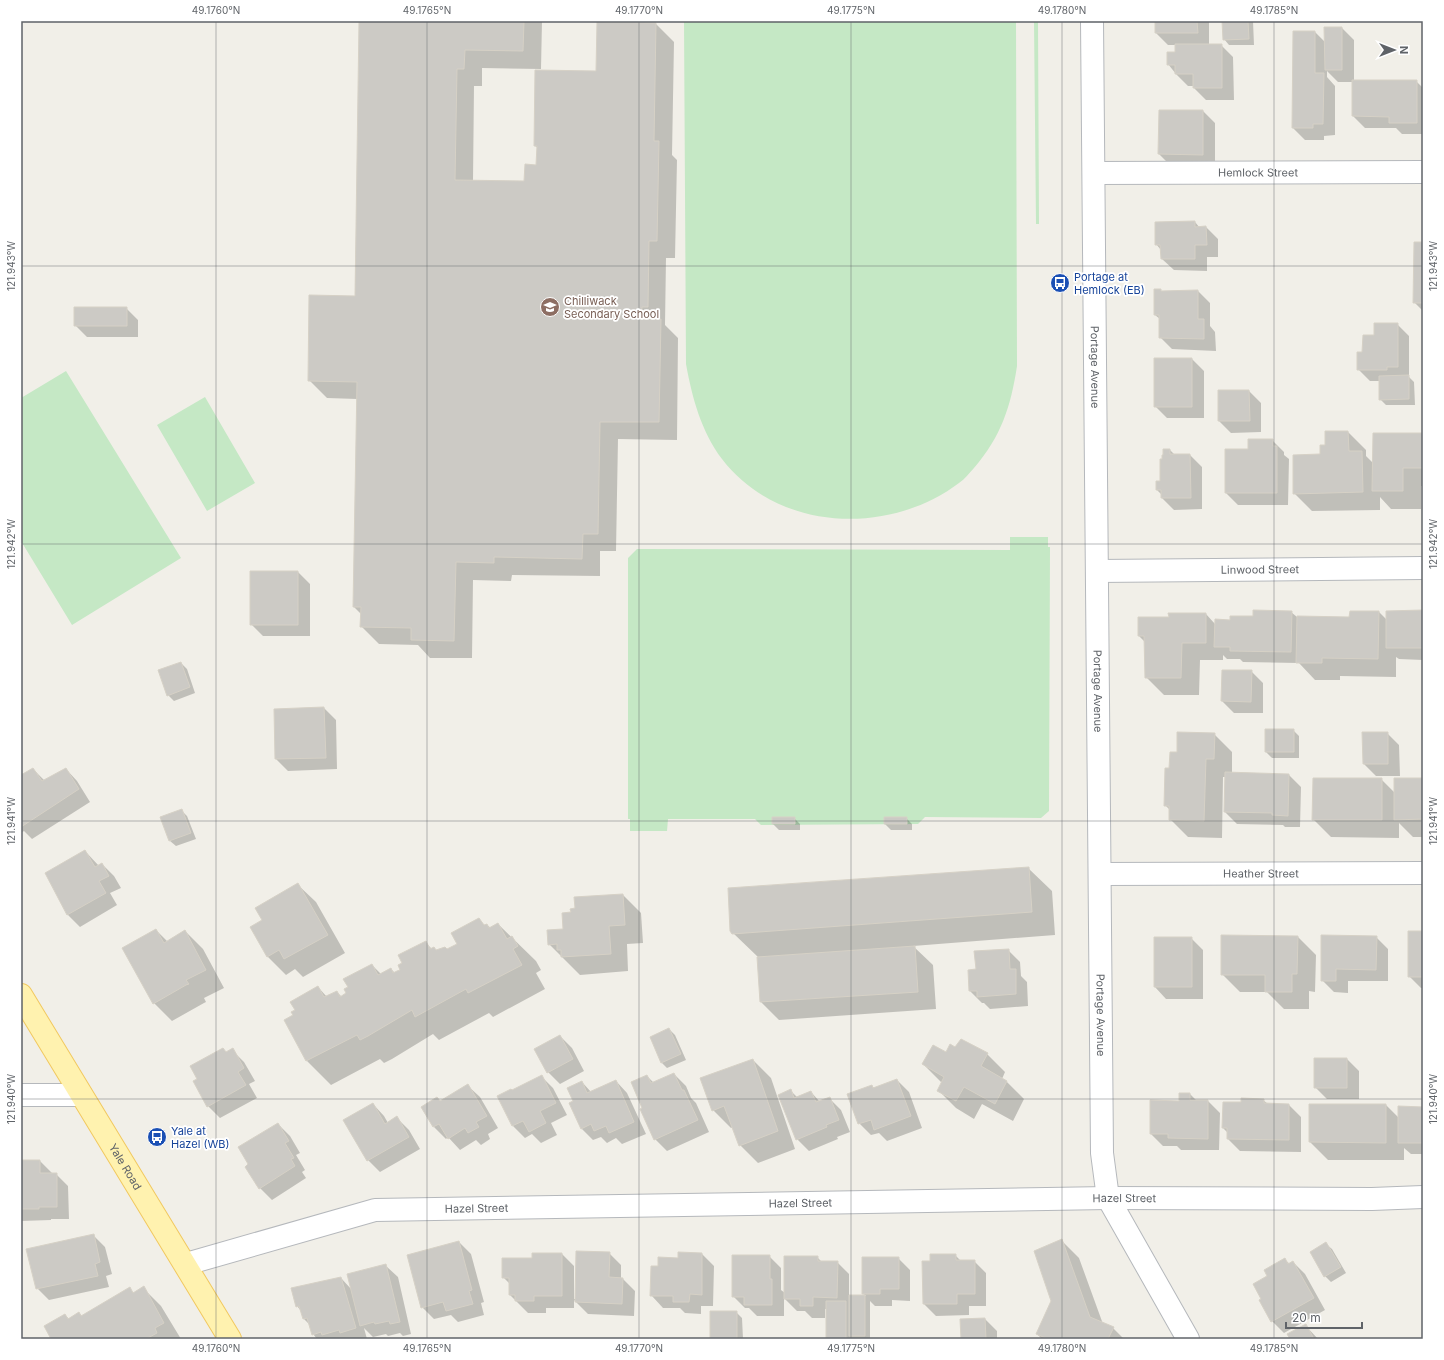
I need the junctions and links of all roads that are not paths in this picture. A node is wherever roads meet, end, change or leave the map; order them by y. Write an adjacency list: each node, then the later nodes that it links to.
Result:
1 (1092, 21): 3 (street, Portage Avenue)
2 (1423, 172): 3 (street, Hemlock Street)
3 (1094, 173): 5 (street, Portage Avenue)
4 (1423, 568): 5 (street, Linwood Street)
5 (1097, 571): 7 (street, Portage Avenue)
6 (1423, 873): 7 (street, Heather Street)
7 (1100, 874): 12 (street, Portage Avenue)
8 (21, 995): 10 (main road, Yale Road)
9 (21, 1095): 10 (street)
10 (81, 1095): 13 (main road, Yale Road)
11 (1423, 1197): 12 (street, Hazel Street)
12 (1108, 1198): 13 (street, Hazel Street); 15 (street, Portage Avenue)
13 (186, 1264): 14 (main road, Yale Road)
14 (230, 1339)
15 (1188, 1339)

